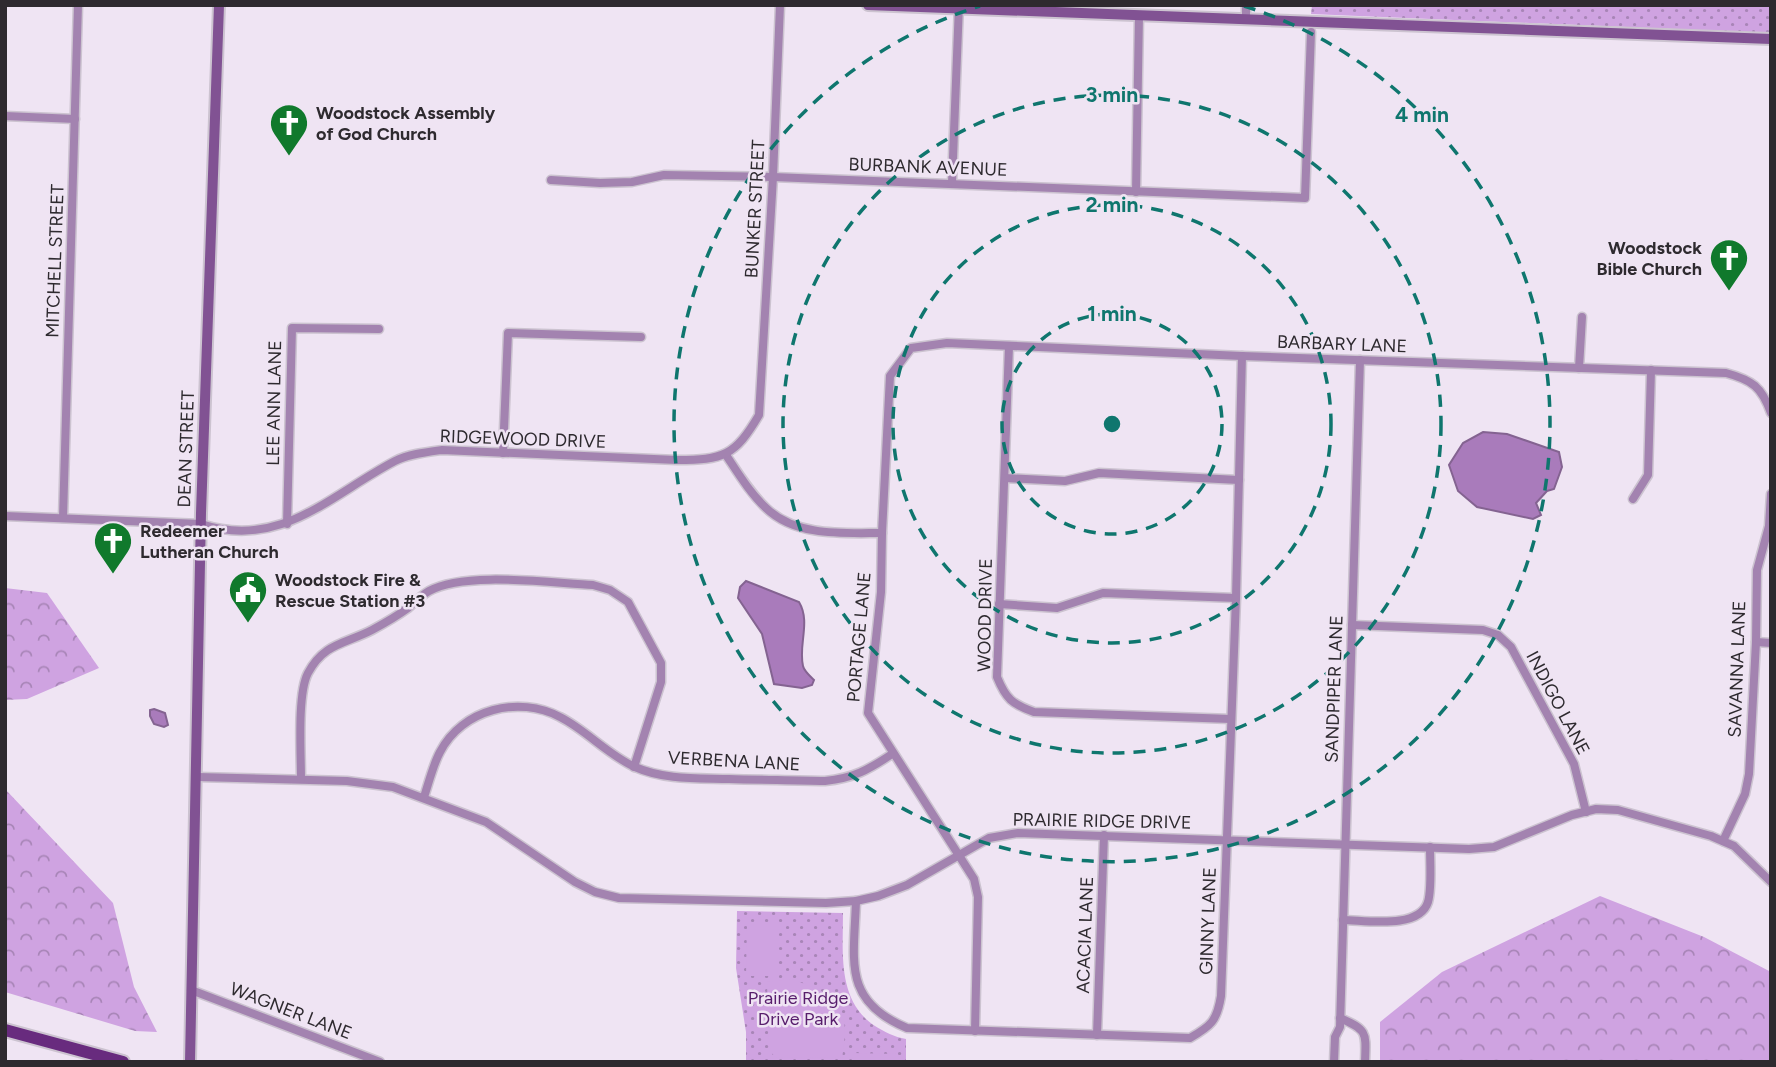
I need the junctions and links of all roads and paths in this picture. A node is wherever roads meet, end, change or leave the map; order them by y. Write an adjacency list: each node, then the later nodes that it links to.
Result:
1 (78, 5): 12 (street, MITCHELL STREET)
2 (219, 5): 35 (street, DEAN STREET)
3 (780, 5): 13 (street, BUNKER STREET)
4 (868, 5): 6 (street)
5 (1246, 5): 8 (street)
6 (959, 7): 7 (street); 15 (street)
7 (1139, 15): 8 (street); 16 (street)
8 (1246, 18): 10 (street)
9 (1311, 32): 16 (street, BURBANK AVENUE)
10 (1771, 38)
11 (5, 116): 12 (street)
12 (75, 119): 34 (street, MITCHELL STREET)
13 (773, 177): 14 (street, BURBANK AVENUE); 15 (street, BURBANK AVENUE); 28 (street, BUNKER STREET)
14 (551, 180)
15 (952, 183): 16 (street, BURBANK AVENUE)
16 (1136, 192)
17 (1582, 317): 24 (street)
18 (379, 329): 36 (street, LEE ANN LANE)
19 (641, 337): 27 (street)
20 (1009, 346): 21 (street, BARBARY LANE); 22 (street, BARBARY LANE); 29 (street, WOOD DRIVE)
21 (911, 348): 37 (street, PORTAGE LANE)
22 (1242, 356): 23 (street, BARBARY LANE); 30 (street, GINNY LANE)
23 (1360, 360): 24 (street, BARBARY LANE); 40 (street, SANDPIPER LANE)
24 (1579, 368): 25 (street, BARBARY LANE)
25 (1651, 370): 26 (street, BARBARY LANE); 32 (street)
26 (1771, 412)
27 (503, 453): 28 (street, RIDGEWOOD DRIVE); 36 (street, RIDGEWOOD DRIVE)
28 (726, 455): 37 (street)
29 (1005, 478): 30 (street); 39 (street, WOOD DRIVE)
30 (1239, 480): 38 (street, GINNY LANE)
31 (1771, 494): 41 (street, SAVANNA LANE)
32 (1633, 499)
33 (5, 516): 34 (street, RIDGEWOOD DRIVE)
34 (63, 518): 35 (street, RIDGEWOOD DRIVE)
35 (201, 524): 36 (street, RIDGEWOOD DRIVE); 46 (street, DEAN STREET)
36 (286, 524)
37 (882, 533): 44 (street, PORTAGE LANE)
38 (1236, 598): 39 (street); 43 (street, GINNY LANE)
39 (999, 604): 43 (street, WOOD DRIVE)
40 (1352, 625): 49 (street, INDIGO LANE); 53 (street, SANDPIPER LANE)
41 (1756, 642): 42 (street); 52 (street, SAVANNA LANE)
42 (1771, 643)
43 (1231, 719): 51 (street, GINNY LANE)
44 (892, 754): 45 (street, VERBENA LANE); 55 (street, PORTAGE LANE)
45 (634, 767): 47 (street); 48 (street, VERBENA LANE)
46 (198, 777): 47 (street, PRAIRIE RIDGE DRIVE); 59 (street, DEAN STREET)
47 (300, 779): 48 (street, PRAIRIE RIDGE DRIVE)
48 (424, 797): 57 (street, PRAIRIE RIDGE DRIVE)
49 (1586, 812): 52 (street, PRAIRIE RIDGE DRIVE); 54 (street, PRAIRIE RIDGE DRIVE)
50 (1104, 835): 51 (street, PRAIRIE RIDGE DRIVE); 55 (street, PRAIRIE RIDGE DRIVE); 63 (street, ACACIA LANE)
51 (1227, 839): 53 (street, PRAIRIE RIDGE DRIVE); 63 (street, GINNY LANE)
52 (1723, 841): 56 (street, PRAIRIE RIDGE DRIVE)
53 (1345, 844): 54 (street, PRAIRIE RIDGE DRIVE); 58 (street, SANDPIPER LANE)
54 (1430, 847): 58 (street)
55 (957, 854): 57 (street, PRAIRIE RIDGE DRIVE); 62 (street, PORTAGE LANE)
56 (1771, 882)
57 (856, 901): 62 (street, GINNY LANE)
58 (1343, 920): 60 (street, SANDPIPER LANE)
59 (191, 990): 65 (street, DEAN STREET); 66 (street, WAGNER LANE)
60 (1340, 1018): 67 (street, SANDPIPER LANE); 68 (street)
61 (5, 1030): 64 (main road)
62 (975, 1031): 63 (street, GINNY LANE)
63 (1097, 1035)
64 (123, 1062)
65 (190, 1062)
66 (380, 1062)
67 (1334, 1062)
68 (1365, 1062)

